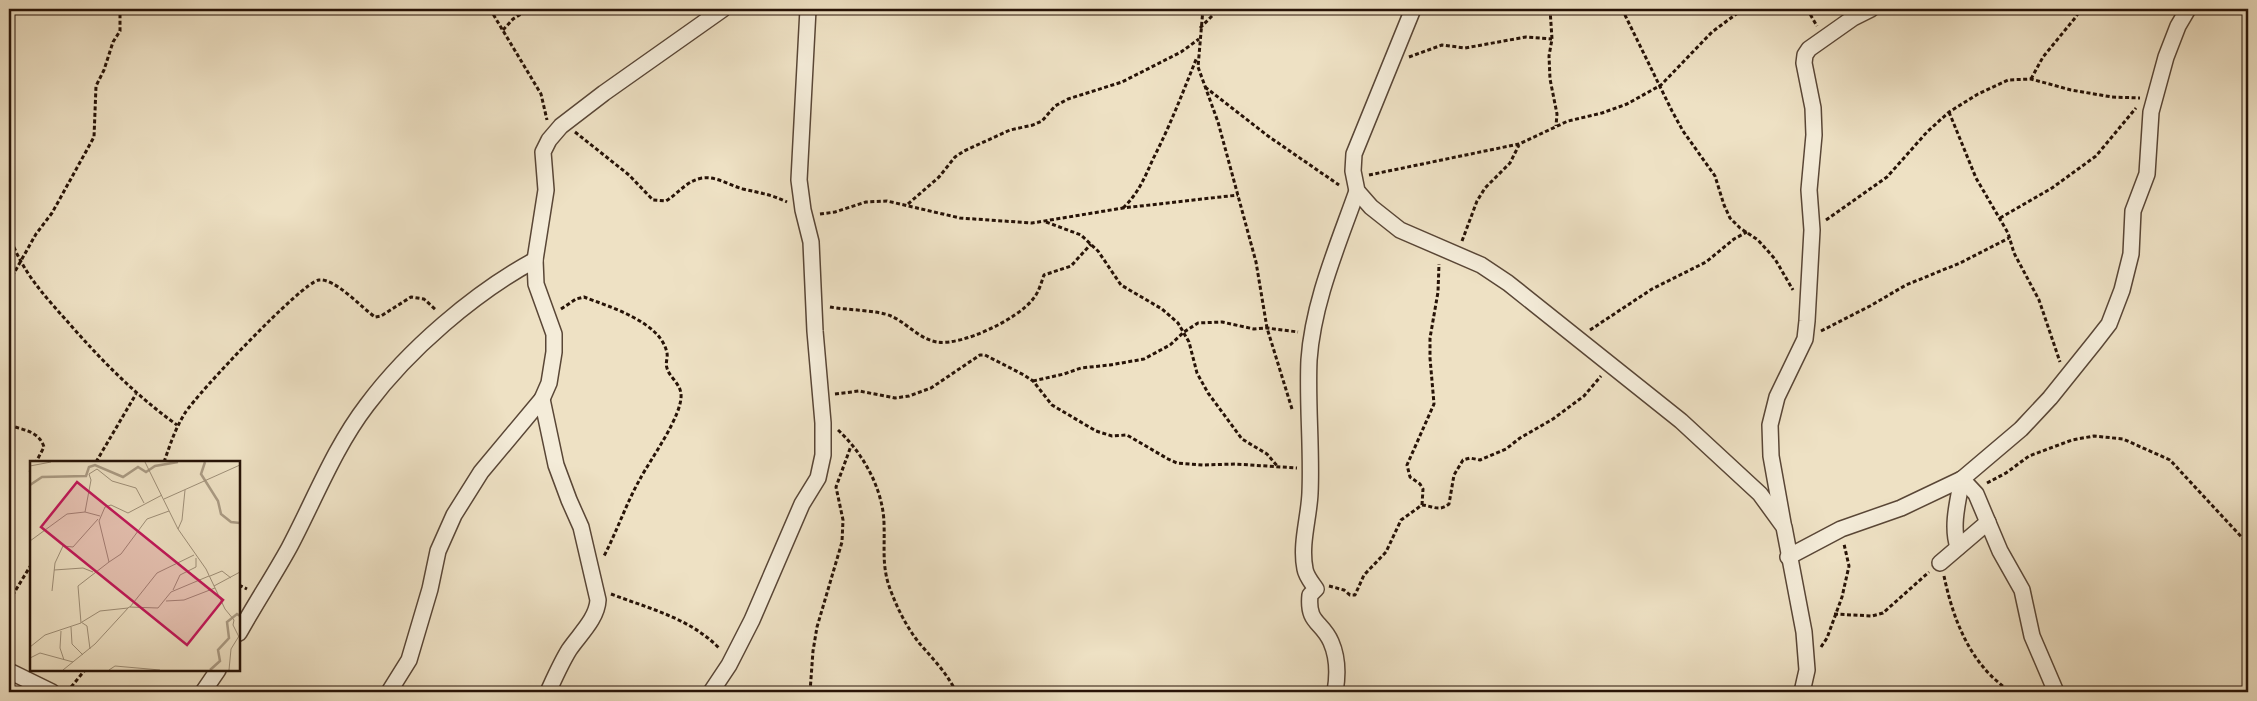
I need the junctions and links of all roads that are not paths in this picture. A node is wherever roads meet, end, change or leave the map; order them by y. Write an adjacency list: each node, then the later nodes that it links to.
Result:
1 (722, 9): 7 (street)
2 (808, 9): 23 (street)
3 (1413, 9): 6 (street)
4 (1871, 9): 11 (street)
5 (2188, 9): 9 (street)
6 (1355, 189): 11 (street); 18 (street)
7 (535, 260): 8 (street); 15 (street)
8 (542, 399): 21 (street); 22 (street)
9 (1967, 484): 10 (street); 12 (street); 13 (street)
10 (1988, 522): 12 (street); 25 (street)
11 (1784, 527): 13 (street)
12 (1958, 547): 14 (street)
13 (1788, 557): 24 (street)
14 (1940, 563)
15 (240, 631)
16 (9, 671): 19 (street)
17 (217, 671): 20 (street)
18 (1336, 690)
19 (52, 692)
20 (203, 692)
21 (390, 692)
22 (548, 692)
23 (711, 692)
24 (1802, 692)
25 (2056, 692)

